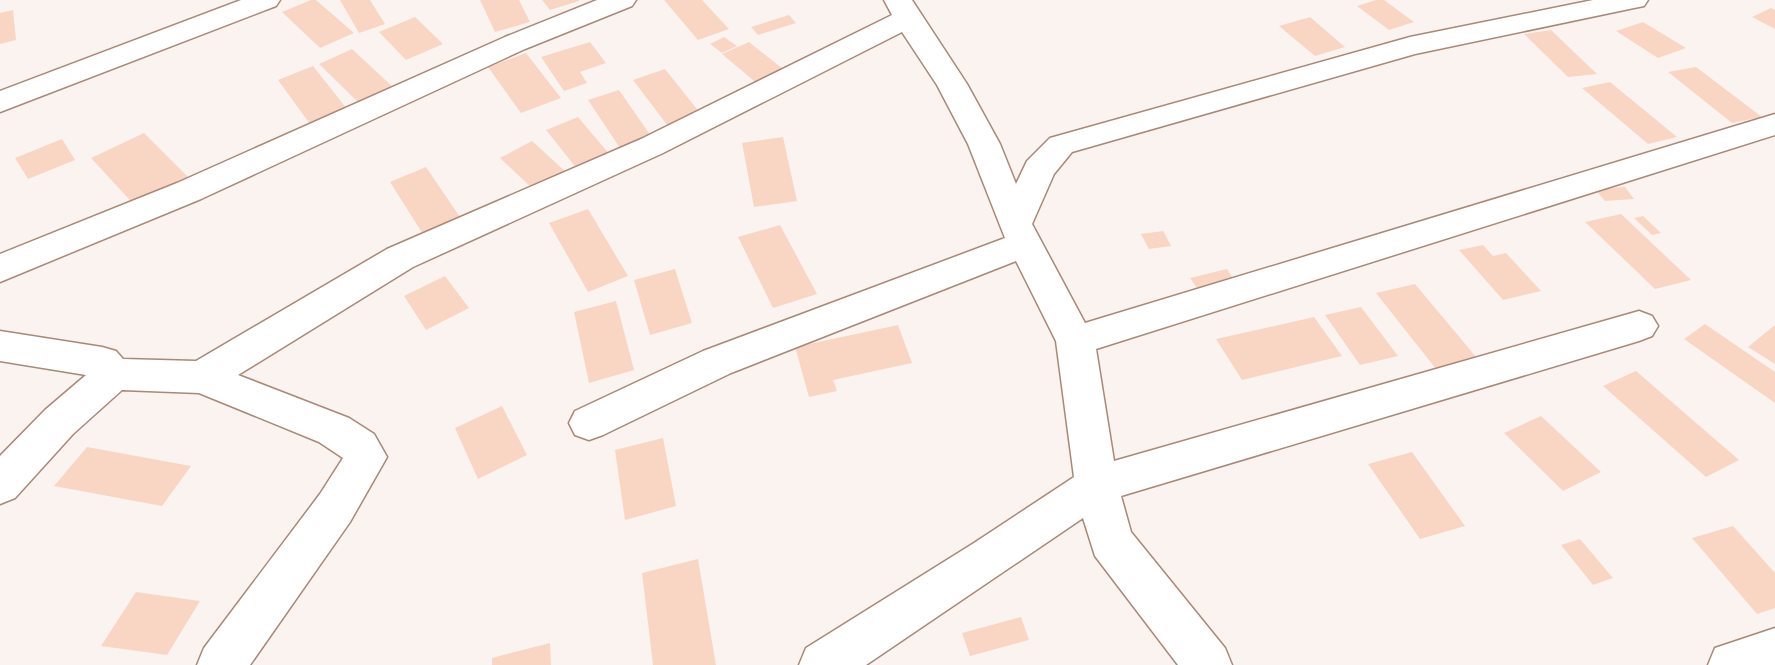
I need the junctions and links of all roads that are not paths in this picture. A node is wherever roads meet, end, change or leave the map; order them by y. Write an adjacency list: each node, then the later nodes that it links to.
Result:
1 (266, 0): 5 (street)
2 (622, 0): 10 (street)
3 (1634, 0): 8 (street)
4 (906, 5): 7 (street); 15 (street)
5 (0, 102)
6 (1775, 124): 12 (street)
7 (984, 144): 8 (street); 9 (street)
8 (1061, 145): 9 (street)
9 (1020, 234): 12 (street); 16 (street)
10 (0, 269)
11 (1639, 326): 18 (street)
12 (1075, 341): 18 (street)
13 (0, 346): 14 (street)
14 (114, 374): 15 (street); 17 (street)
15 (202, 377): 20 (street)
16 (589, 423)
17 (0, 485)
18 (1096, 485): 21 (street); 22 (street)
19 (1775, 651): 23 (street)
20 (221, 665)
21 (823, 665)
22 (1208, 665)
23 (1732, 665)

